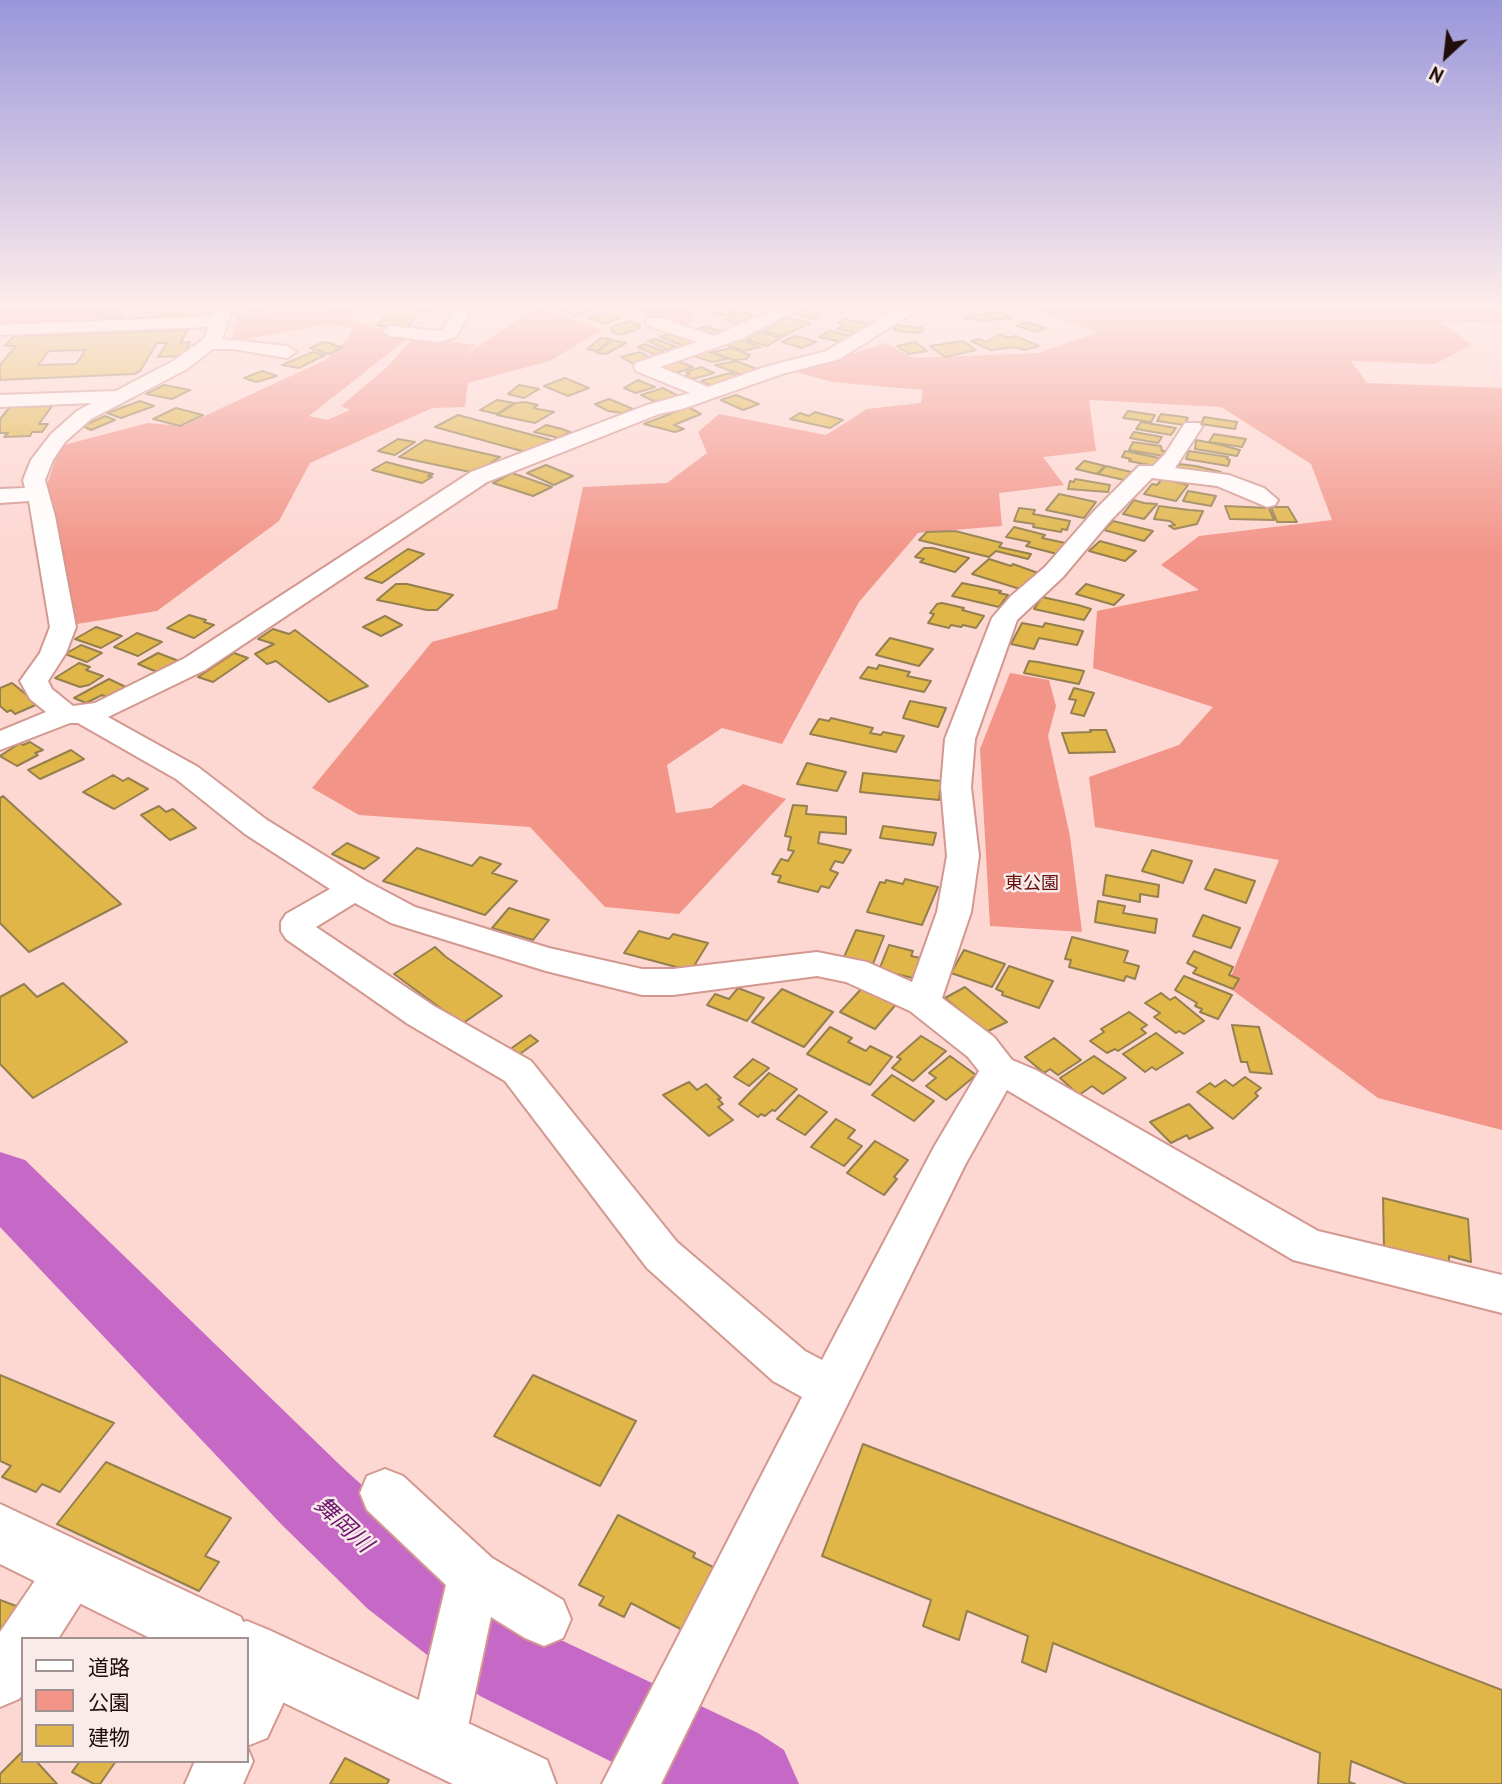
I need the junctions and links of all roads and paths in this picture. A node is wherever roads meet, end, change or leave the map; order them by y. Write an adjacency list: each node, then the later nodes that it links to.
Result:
1 (137, 388): 5 (street)
2 (694, 388): 4 (street)
3 (720, 388): 4 (street)
4 (706, 393): 13 (street)
5 (123, 396): 6 (street); 9 (street)
6 (0, 401)
7 (1192, 427): 8 (street)
8 (1158, 473): 11 (street); 16 (street)
9 (30, 494): 10 (street); 12 (street); 13 (street)
10 (0, 496)
11 (1267, 500)
12 (0, 518)
13 (75, 715): 14 (street); 15 (street)
14 (0, 741)
15 (354, 889): 16 (street); 19 (street)
16 (923, 1002): 17 (street)
17 (999, 1070): 18 (street); 19 (street)
18 (1502, 1294)
19 (832, 1389): 32 (street)
20 (386, 1493): 23 (street)
21 (0, 1533): 22 (main road)
22 (74, 1569): 25 (street); 26 (main road)
23 (471, 1588): 24 (street); 30 (street)
24 (544, 1619)
25 (28, 1637)
26 (193, 1637)
27 (21, 1648): 29 (street)
28 (248, 1668): 30 (main road)
29 (0, 1679)
30 (443, 1713): 34 (main road)
31 (223, 1763): 33 (street)
32 (633, 1780)
33 (214, 1784)
34 (523, 1784)

